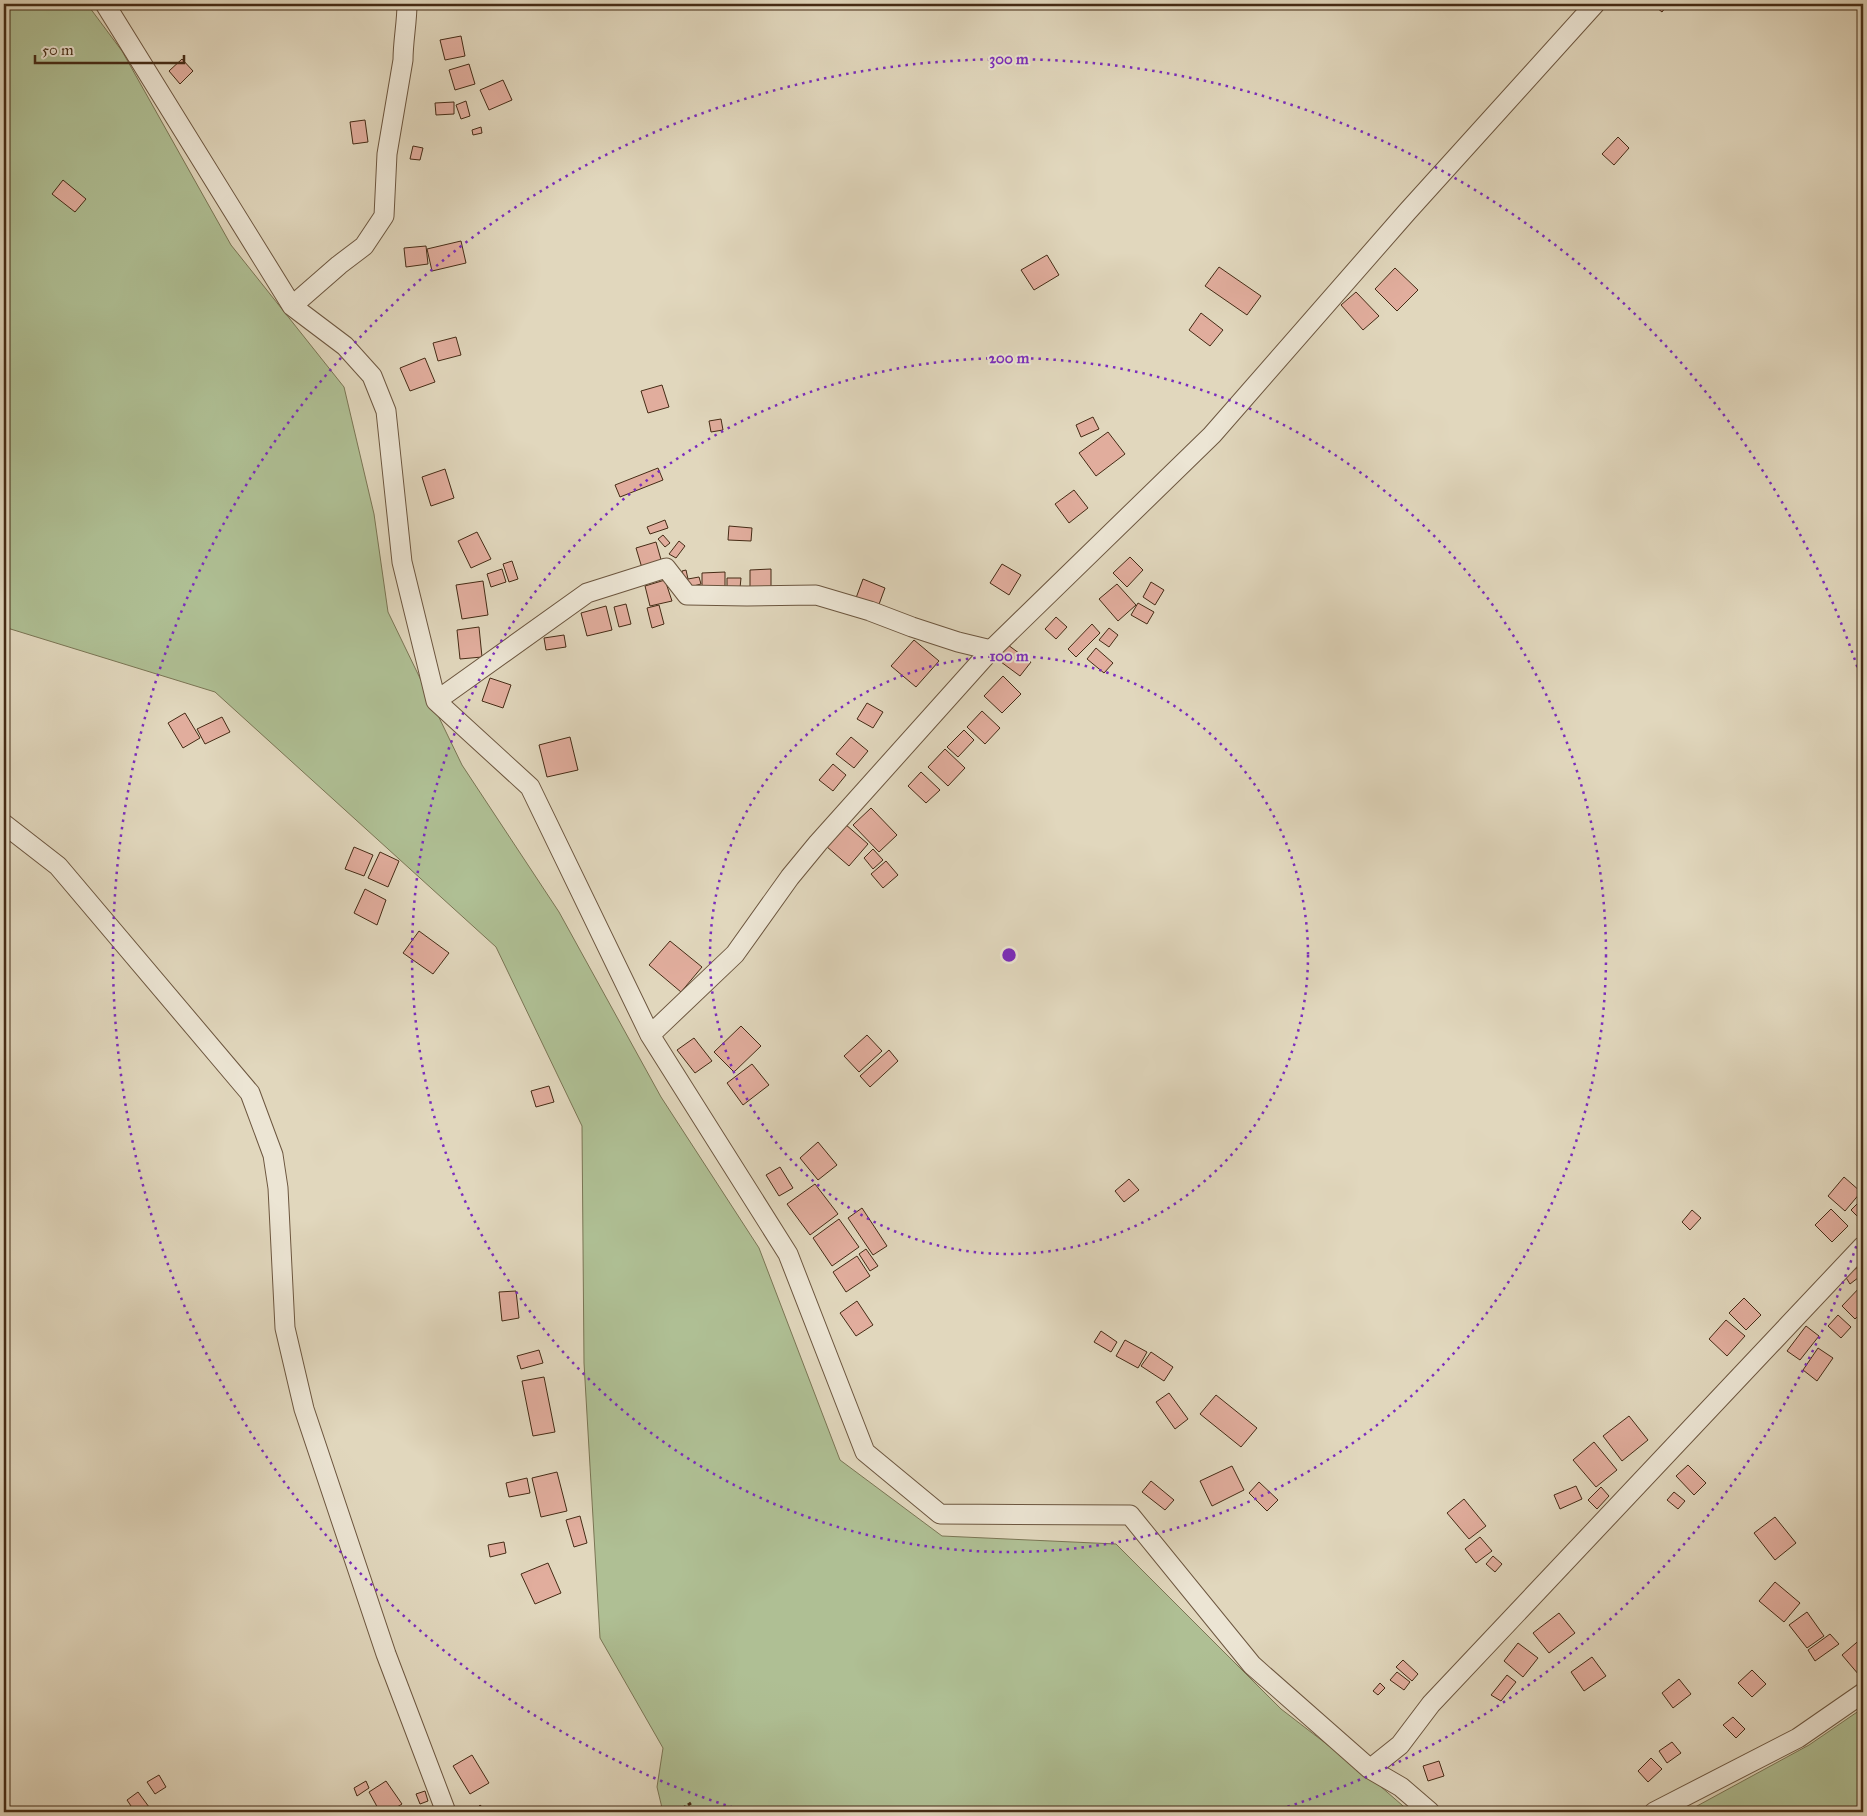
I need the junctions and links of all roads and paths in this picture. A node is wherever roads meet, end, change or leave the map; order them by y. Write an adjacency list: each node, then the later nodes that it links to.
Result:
1 (105, 4): 4 (street)
2 (407, 4): 4 (street)
3 (1595, 4): 5 (street)
4 (292, 306): 6 (street)
5 (992, 650): 6 (street); 8 (street)
6 (436, 701): 8 (street)
7 (4, 824): 13 (street)
8 (650, 1035): 11 (street)
9 (1863, 1246): 11 (street)
10 (1863, 1694): 16 (street)
11 (1370, 1769): 15 (street)
12 (691, 1803): 14 (path)
13 (446, 1812)
14 (677, 1812)
15 (1430, 1812)
16 (1654, 1812)

